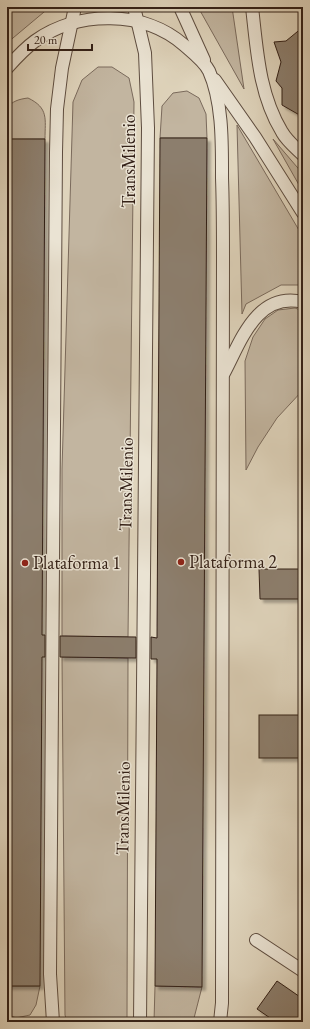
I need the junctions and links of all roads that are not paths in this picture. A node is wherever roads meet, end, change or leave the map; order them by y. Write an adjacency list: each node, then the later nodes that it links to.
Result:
1 (75, 7): 6 (lane)
2 (134, 7): 5 (lane, TransMilenio)
3 (180, 7): 8 (lane)
4 (252, 7): 9 (lane)
5 (138, 20): 6 (lane); 8 (lane); 17 (lane, TransMilenio)
6 (73, 23): 7 (lane); 16 (lane)
7 (7, 68)
8 (208, 70): 10 (lane); 12 (lane)
9 (303, 155)
10 (303, 213)
11 (303, 302): 12 (lane)
12 (222, 376): 15 (lane)
13 (256, 940): 14 (lane)
14 (303, 971)
15 (222, 1003): 18 (lane); 19 (lane)
16 (52, 1022)
17 (140, 1022)
18 (213, 1022)
19 (220, 1022)

